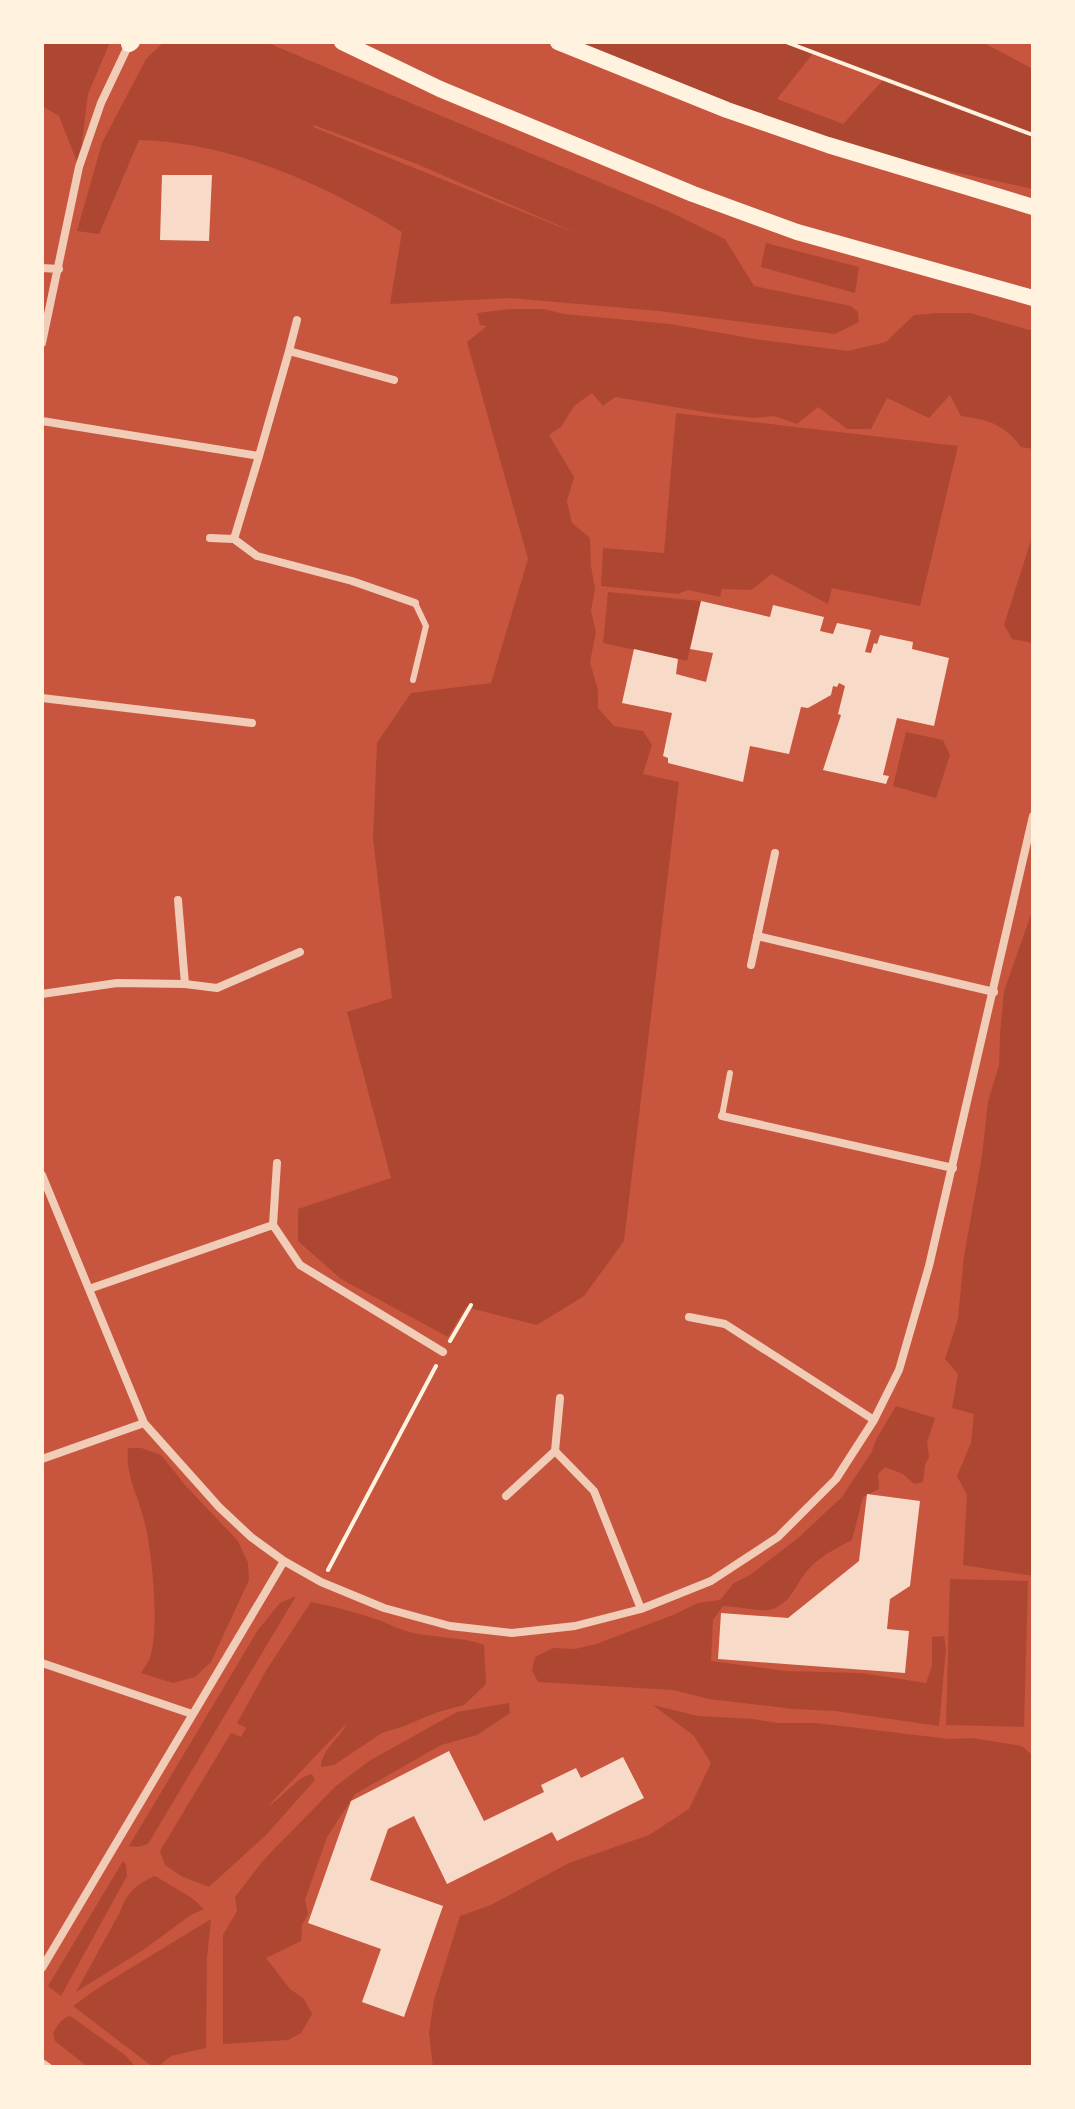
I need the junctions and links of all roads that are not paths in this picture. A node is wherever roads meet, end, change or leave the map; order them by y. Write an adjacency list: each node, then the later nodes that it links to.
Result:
1 (558, 42): 4 (main road)
2 (130, 43): 6 (street)
3 (345, 43): 7 (main road)
4 (1033, 207)
5 (42, 268): 6 (street)
6 (59, 269): 9 (street)
7 (1033, 298)
8 (297, 320): 10 (street)
9 (42, 343)
10 (289, 351): 11 (street); 13 (street)
11 (394, 380)
12 (42, 421): 13 (street)
13 (259, 456): 15 (street)
14 (210, 538): 15 (street)
15 (234, 539): 16 (street)
16 (415, 603): 17 (lane)
17 (413, 680)
18 (42, 698): 19 (street)
19 (252, 723)
20 (1033, 816): 27 (street)
21 (775, 853): 23 (street)
22 (178, 900): 26 (street)
23 (757, 936): 25 (street); 27 (street)
24 (300, 952): 26 (street)
25 (751, 965)
26 (185, 984): 28 (street)
27 (994, 992): 32 (street)
28 (42, 994)
29 (730, 1073): 30 (lane)
30 (722, 1116): 32 (street)
31 (277, 1163): 34 (street)
32 (953, 1168): 39 (street)
33 (42, 1175): 35 (street)
34 (273, 1225): 35 (street); 37 (street)
35 (89, 1289): 40 (street)
36 (689, 1317): 39 (street)
37 (443, 1352)
38 (560, 1398): 41 (street)
39 (874, 1420): 45 (street)
40 (144, 1423): 42 (street); 44 (street)
41 (555, 1451): 43 (street); 45 (street)
42 (42, 1459)
43 (506, 1496)
44 (284, 1561): 45 (street); 47 (street)
45 (641, 1609)
46 (42, 1663): 47 (street)
47 (192, 1714): 48 (street)
48 (42, 1968)
49 (42, 2063): 50 (street)
50 (48, 2067)

